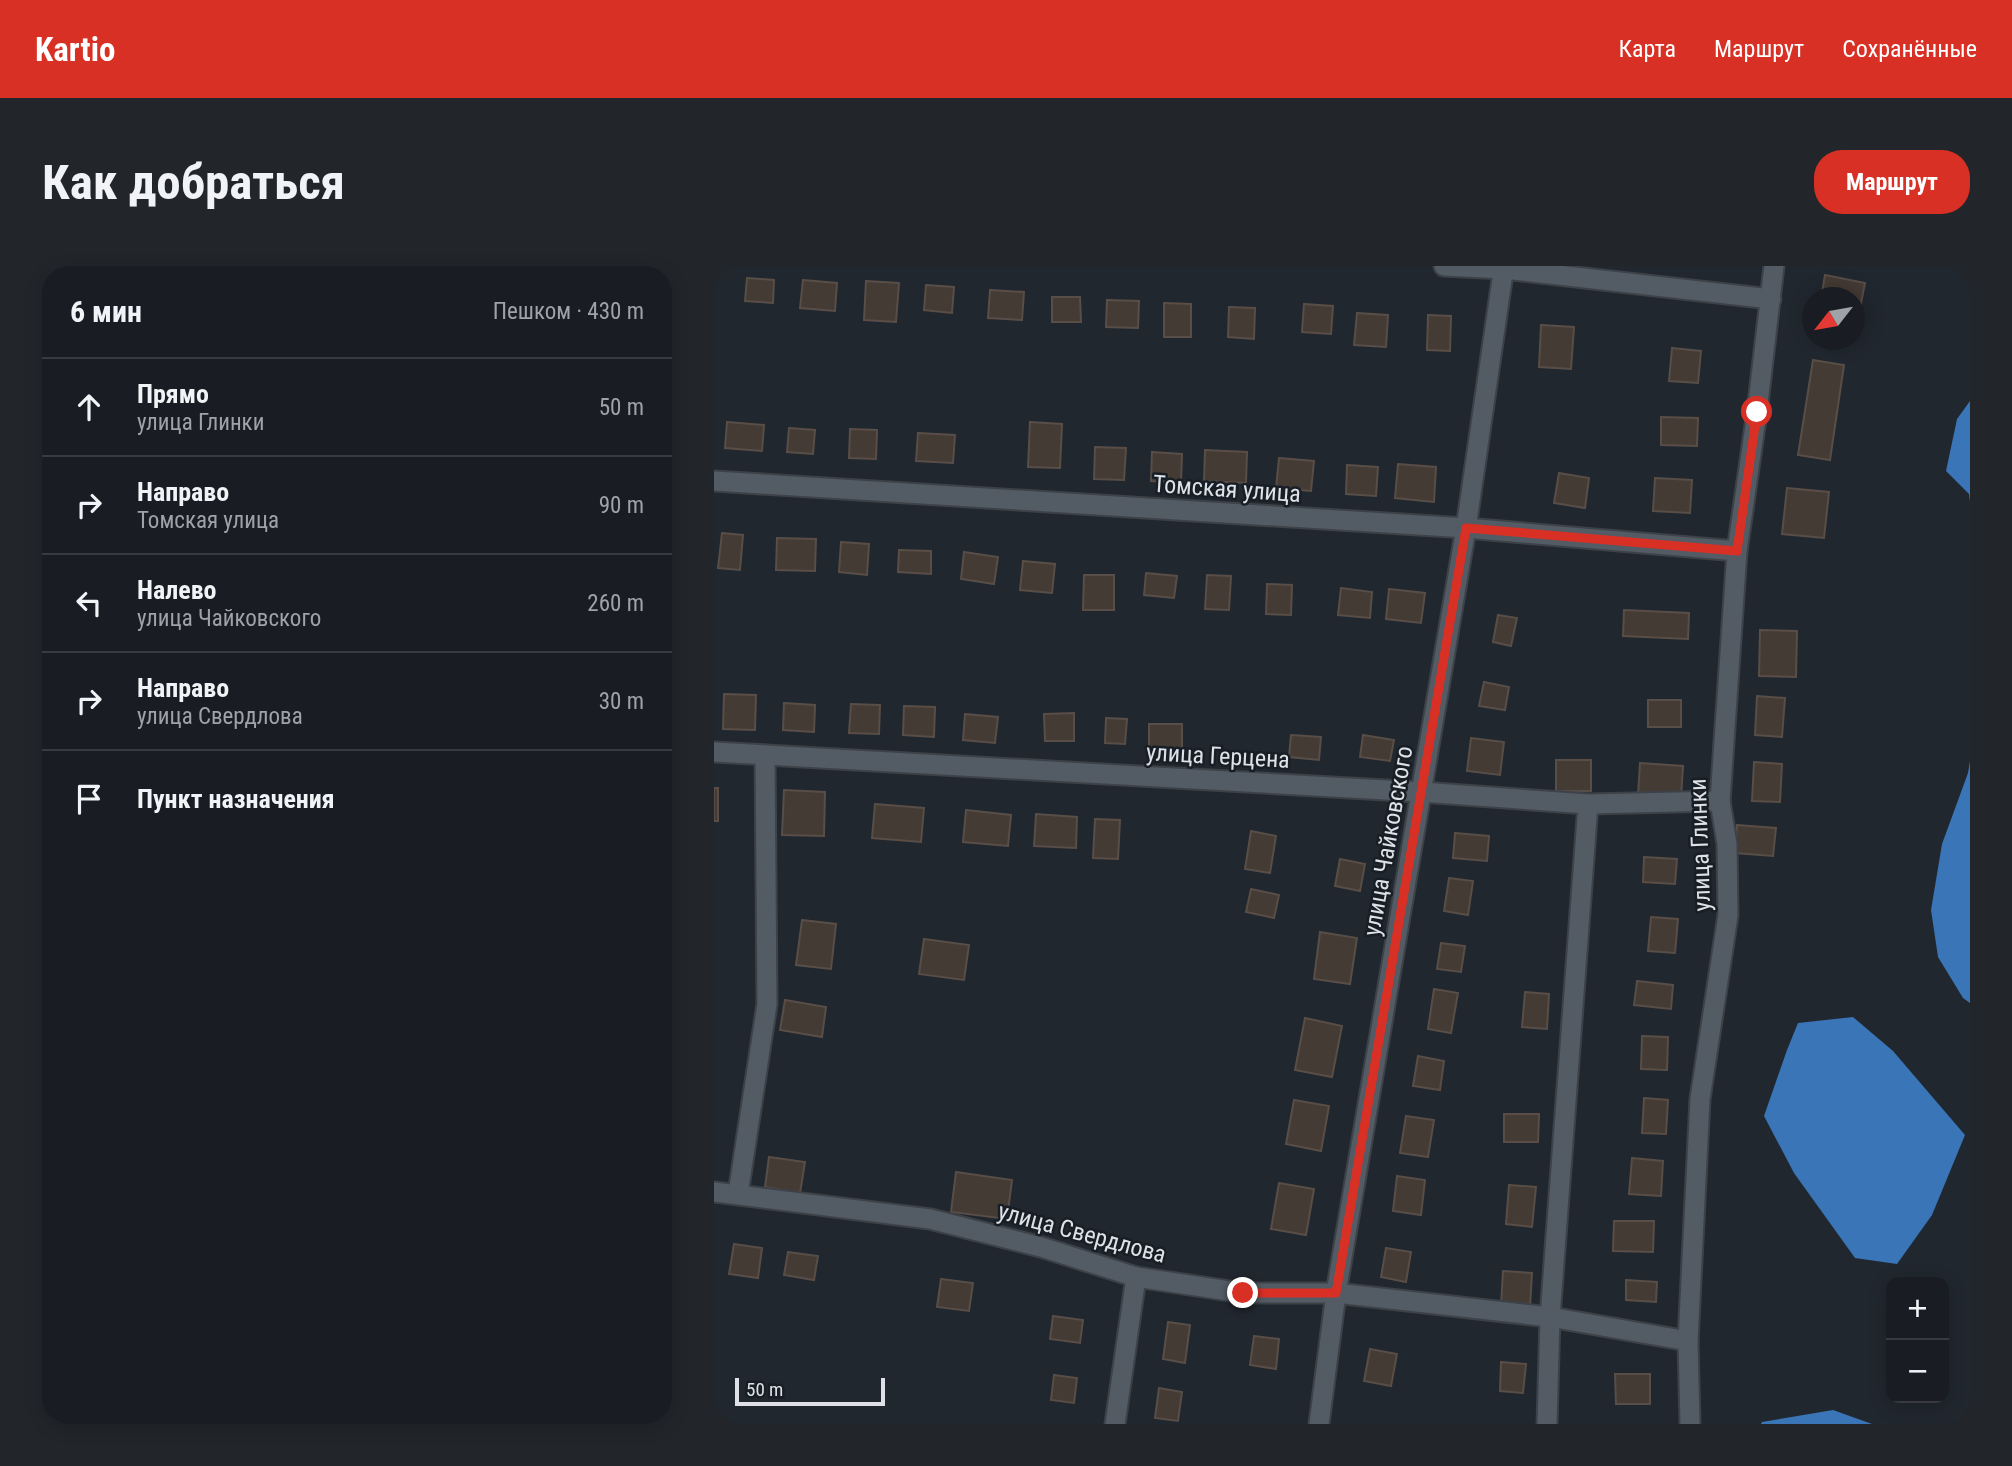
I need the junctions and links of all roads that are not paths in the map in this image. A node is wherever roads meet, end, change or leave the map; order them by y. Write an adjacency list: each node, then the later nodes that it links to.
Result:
1 (1444, 266): 3 (street)
2 (1774, 266): 4 (street, улица Глинки)
3 (1504, 268): 4 (street); 6 (street, улица Чайковского)
4 (1771, 299): 7 (street, улица Глинки)
5 (714, 481): 6 (street, Томская улица)
6 (1466, 528): 7 (street, Томская улица); 10 (street, улица Чайковского)
7 (1737, 551): 11 (street, улица Глинки)
8 (714, 752): 9 (street, улица Герцена)
9 (765, 755): 10 (street, улица Герцена); 14 (street)
10 (1421, 792): 12 (street, улица Герцена); 16 (street, улица Чайковского)
11 (1720, 801): 12 (street, улица Герцена); 18 (street, улица Глинки)
12 (1588, 804): 17 (street)
13 (714, 1192): 14 (street, улица Свердлова)
14 (738, 1194): 15 (street, улица Свердлова)
15 (1136, 1277): 16 (street, улица Свердлова); 19 (street)
16 (1336, 1293): 17 (street, улица Свердлова); 20 (street, улица Чайковского)
17 (1550, 1317): 18 (street, улица Свердлова); 21 (street)
18 (1688, 1341): 22 (street, улица Глинки)
19 (1115, 1424)
20 (1319, 1424)
21 (1547, 1424)
22 (1690, 1424)

